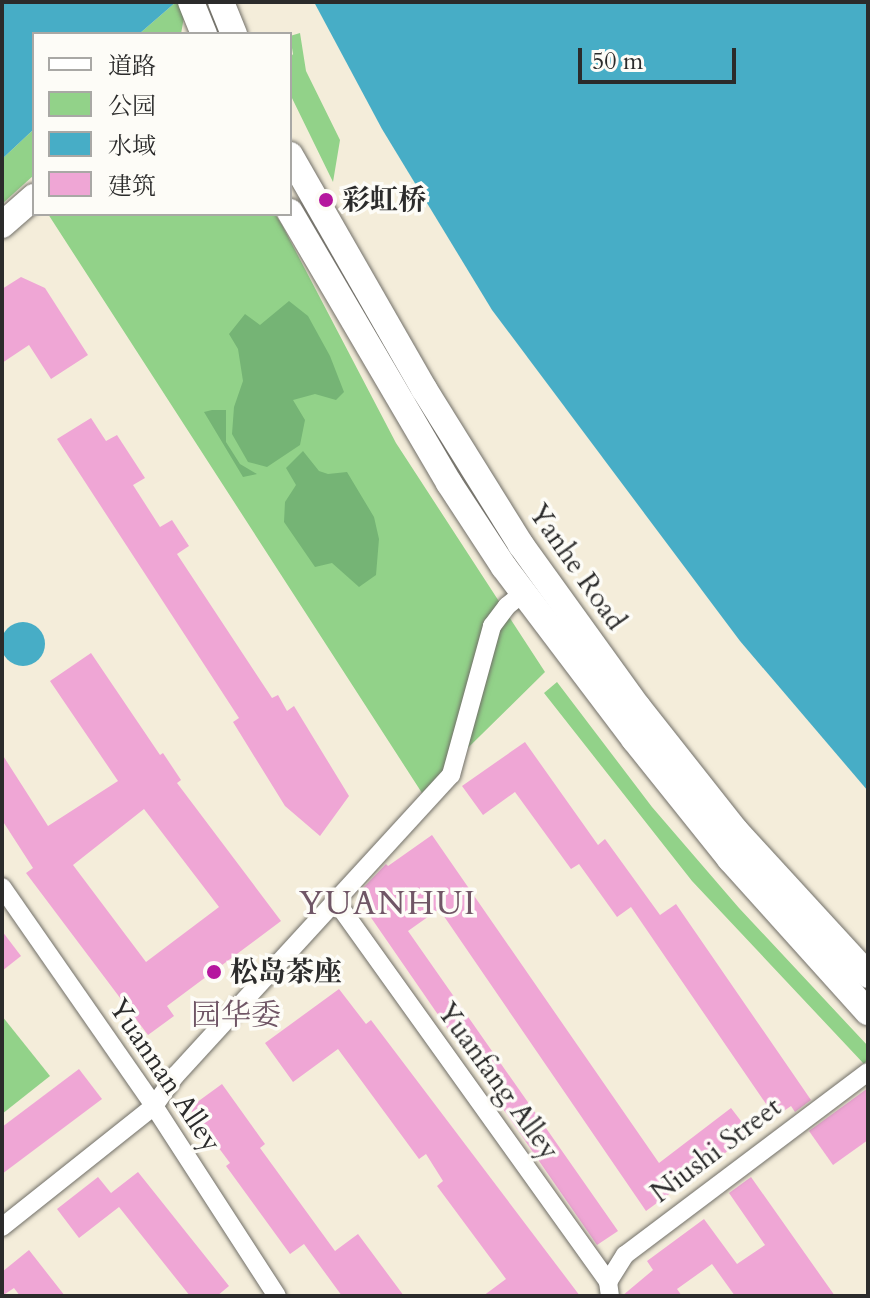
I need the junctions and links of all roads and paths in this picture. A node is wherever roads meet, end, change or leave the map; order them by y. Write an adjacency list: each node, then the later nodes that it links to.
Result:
1 (191, 2): 3 (main road)
2 (221, 2): 4 (main road)
3 (203, 32)
4 (233, 32)
5 (292, 158): 12 (main road, Yanhe Road)
6 (32, 199): 8 (main road)
7 (292, 215): 9 (main road, Yanhe Road)
8 (2, 225)
9 (524, 592): 11 (street); 13 (main road, Yanhe Road)
10 (2, 887): 15 (street, Yuannan Alley)
11 (335, 900): 15 (street); 17 (street, Yuanfang Alley)
12 (868, 975)
13 (868, 1012)
14 (868, 1072): 17 (street, Niushi Street)
15 (154, 1106): 16 (street); 18 (street, Yuannan Alley)
16 (2, 1227)
17 (609, 1289)
18 (277, 1296)

